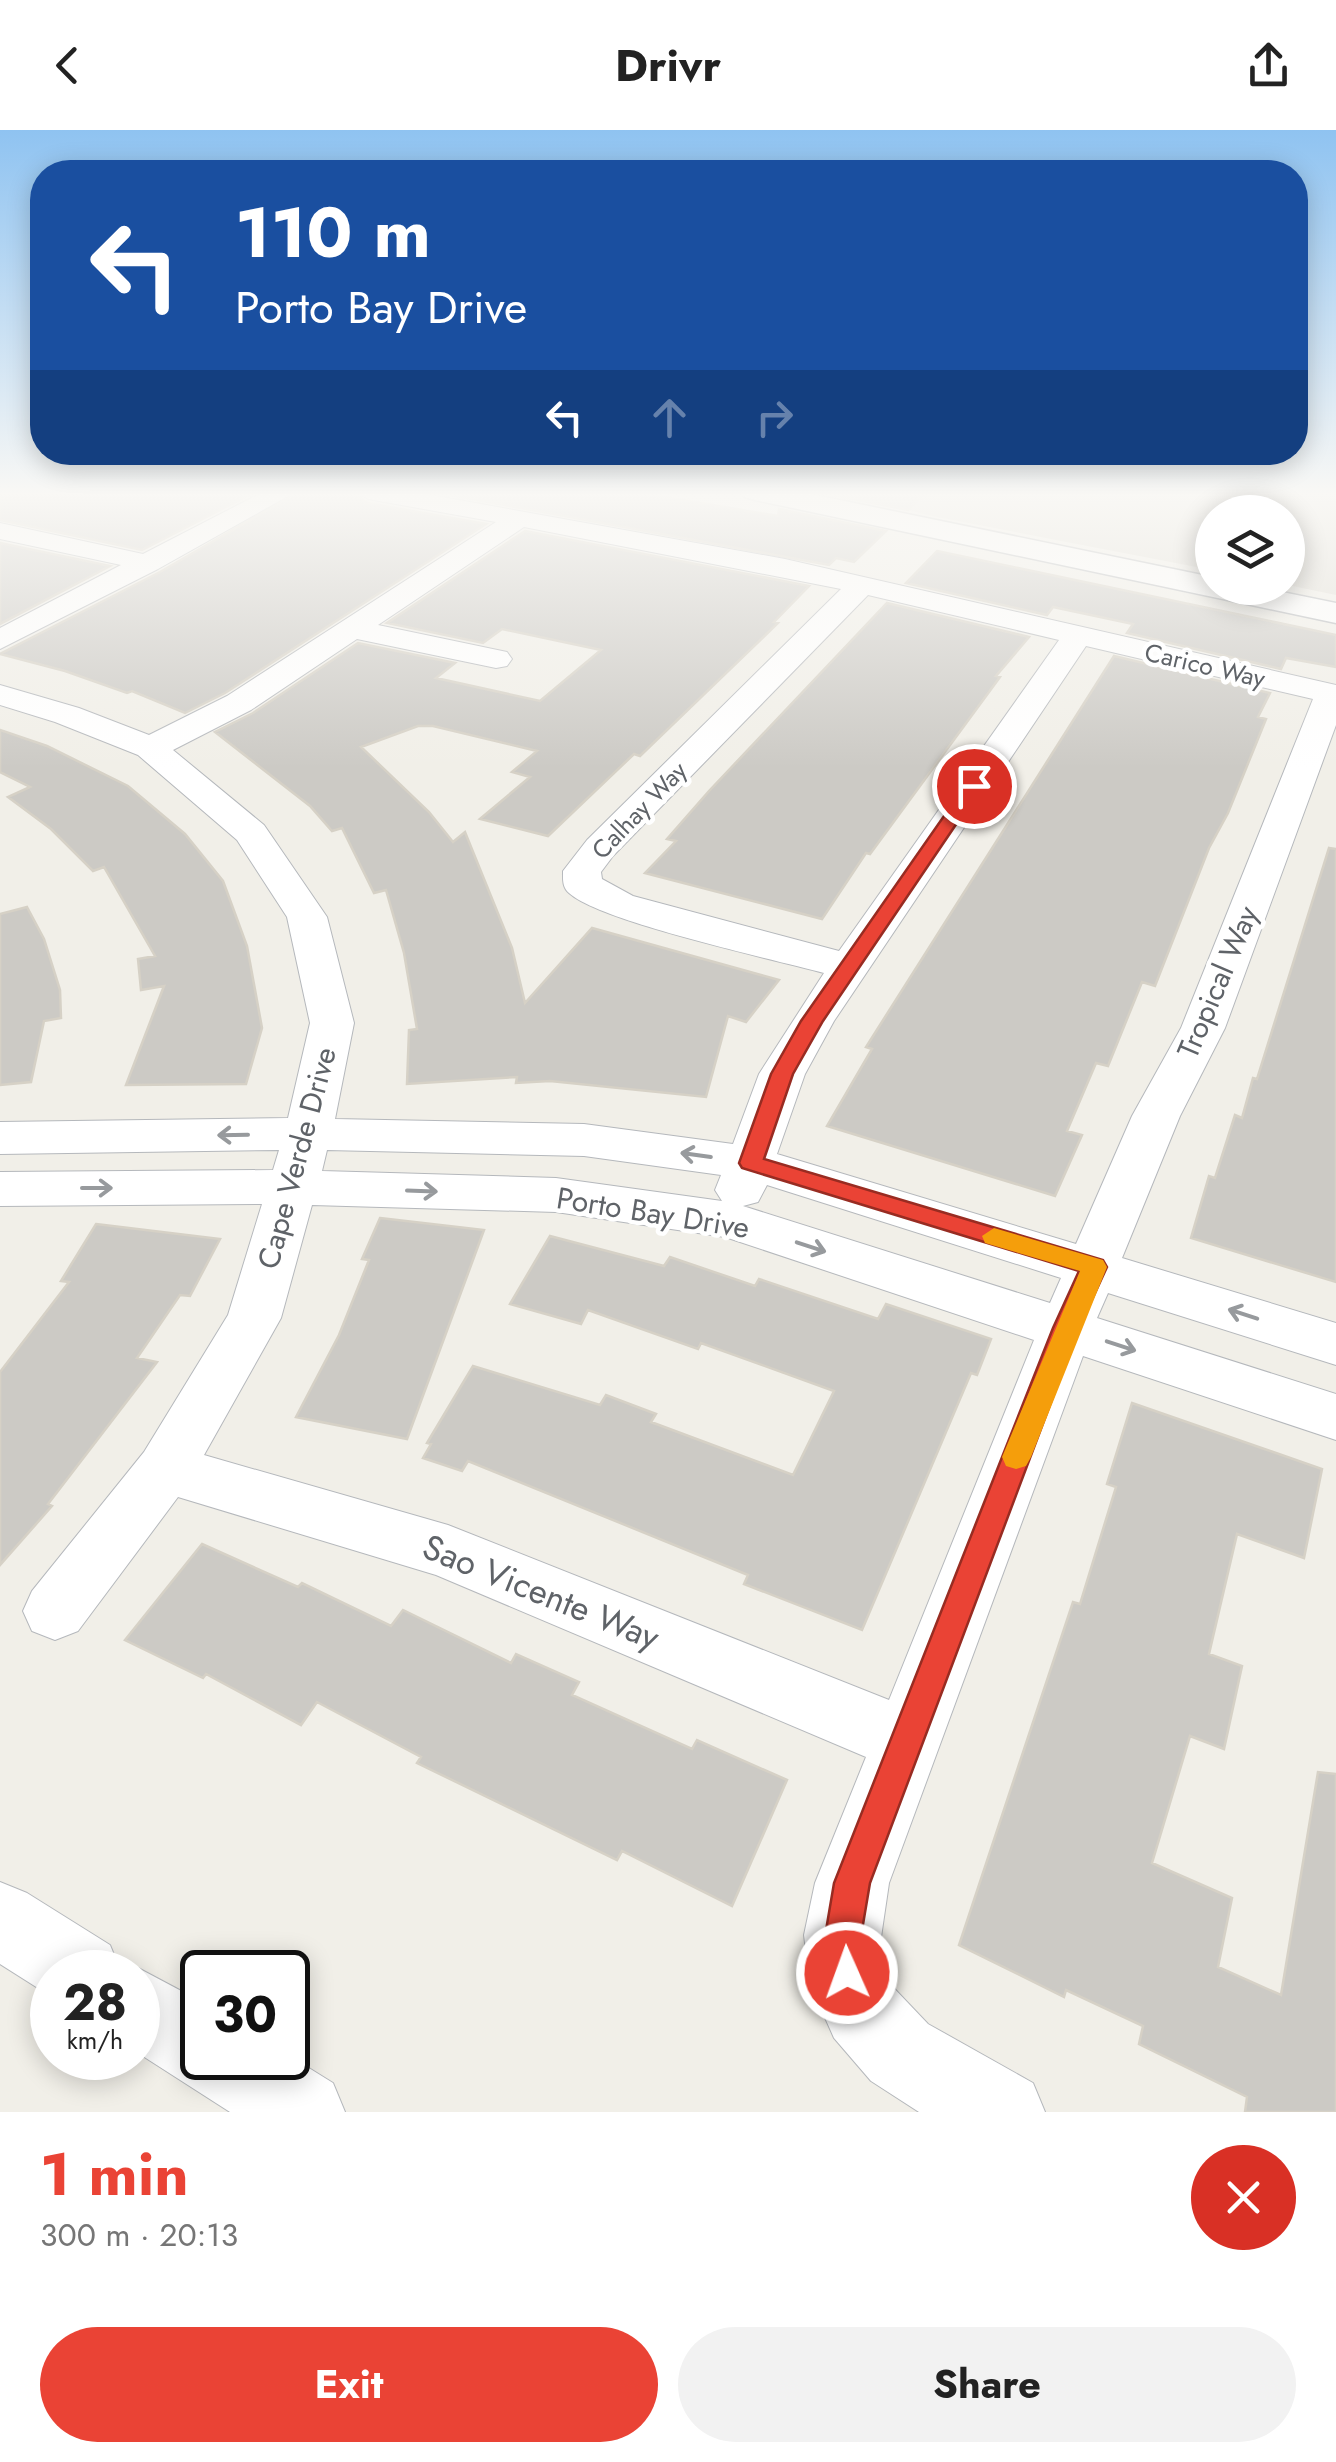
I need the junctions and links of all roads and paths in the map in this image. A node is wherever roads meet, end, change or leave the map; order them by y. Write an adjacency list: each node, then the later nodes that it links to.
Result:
1 (107, 583): 10 (street)
2 (421, 583): 8 (street)
3 (1192, 583): 7 (street)
4 (862, 584): 9 (street, Carico Way); 15 (street, Calhay Way)
5 (1305, 596): 6 (street)
6 (1336, 602)
7 (1336, 614)
8 (352, 629): 11 (street); 14 (street)
9 (1077, 636): 12 (street, Carico Way); 15 (street)
10 (0, 640)
11 (496, 659)
12 (1334, 694): 22 (street, Tropical Way)
13 (0, 695): 14 (street, Cape Verde Drive)
14 (150, 748): 16 (street, Cape Verde Drive)
15 (849, 967): 18 (street)
16 (308, 1134): 17 (street, Porto Bay Drive, one-way to 17); 18 (street, Porto Bay Drive, one-way to 16); 19 (street, Cape Verde Drive)
17 (0, 1138)
18 (750, 1163): 21 (street); 22 (street, Porto Bay Drive)
19 (293, 1187): 20 (street, Porto Bay Drive, one-way to 19); 21 (street, Porto Bay Drive, one-way to 21); 26 (street, Cape Verde Drive)
20 (0, 1189)
21 (728, 1220): 23 (street, Porto Bay Drive, one-way to 23)
22 (1094, 1267): 23 (street, Tropical Way); 24 (street, Porto Bay Drive, one-way to 22)
23 (1066, 1328): 25 (street, Porto Bay Drive, one-way to 25); 28 (street, Tropical Way)
24 (1336, 1344)
25 (1336, 1417)
26 (165, 1469): 27 (street, Cape Verde Drive); 28 (street, Sao Vicente Way)
27 (56, 1611)
28 (907, 1741): 33 (street, Tropical Way)
29 (0, 1920): 30 (street)
30 (47, 1950)
31 (253, 2080): 32 (street)
32 (304, 2112)
33 (1004, 2112)

